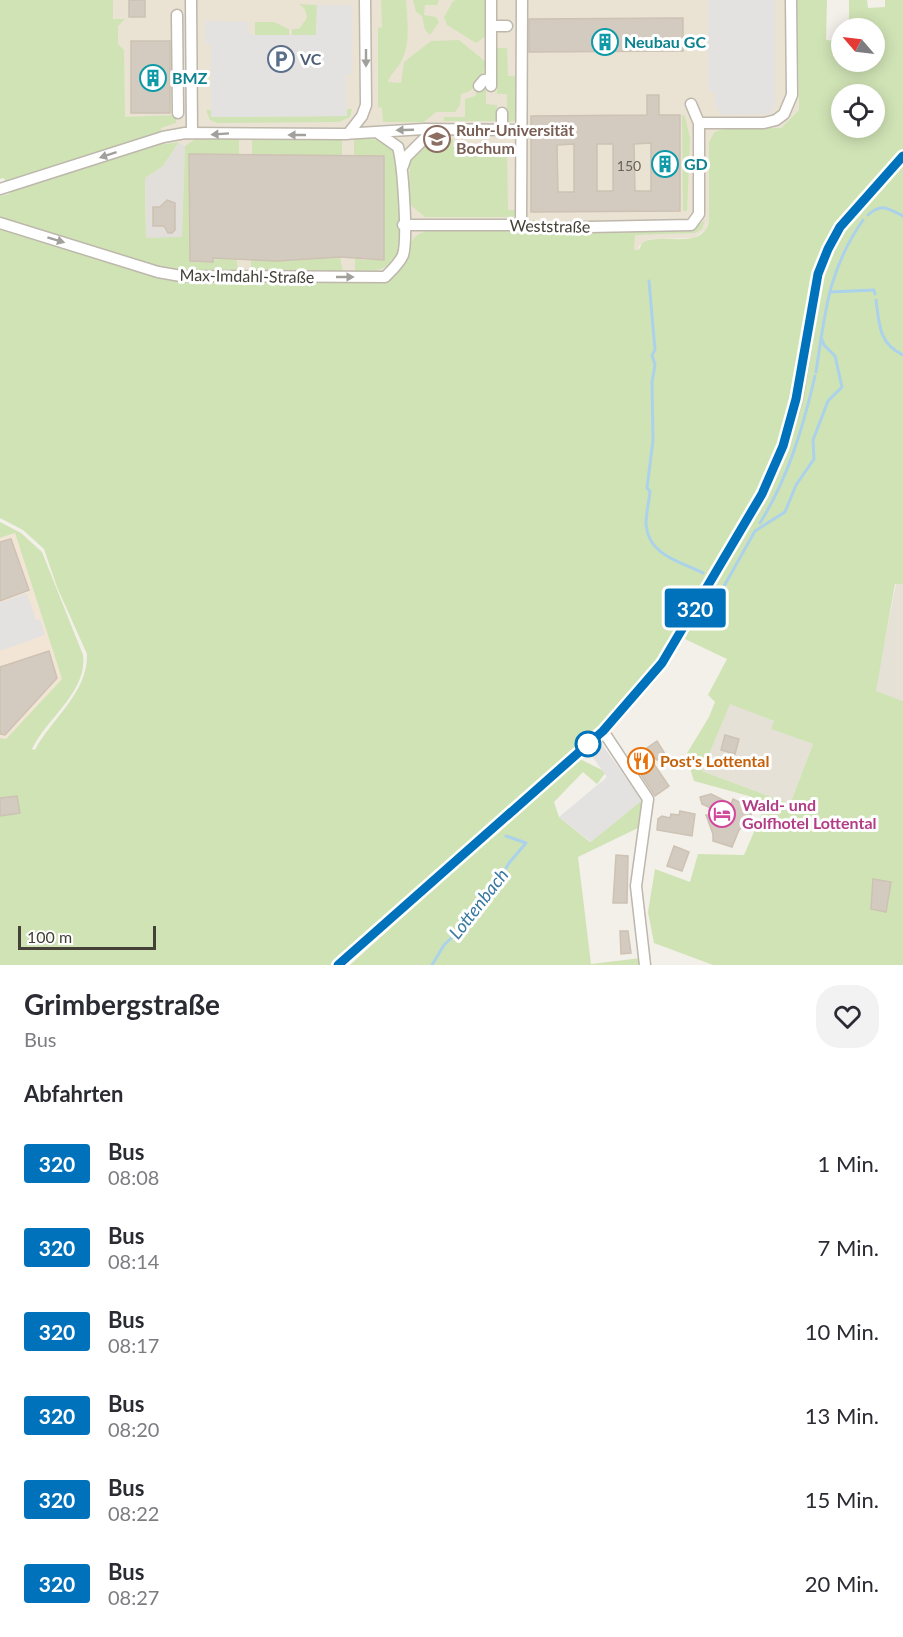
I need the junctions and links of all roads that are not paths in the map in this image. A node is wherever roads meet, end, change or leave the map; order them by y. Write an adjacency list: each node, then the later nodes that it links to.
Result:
1 (191, 0): 15 (street)
2 (365, 0): 17 (street, one-way to 17)
3 (491, 0): 7 (street)
4 (522, 0): 14 (street)
5 (791, 0): 11 (street)
6 (177, 15): 10 (street)
7 (479, 86)
8 (691, 104): 11 (street)
9 (502, 113): 13 (street)
10 (181, 114)
11 (699, 123): 23 (street, Weststraße)
12 (433, 130): 13 (street); 16 (street, one-way to 16); 19 (street)
13 (502, 130): 14 (street)
14 (521, 130): 23 (street)
15 (192, 133): 17 (street, one-way to 15); 20 (street, one-way to 20)
16 (378, 133): 17 (street); 19 (street, Max-Imdahl-Straße)
17 (348, 134)
18 (903, 156): 24 (street)
19 (403, 167): 22 (street, Max-Imdahl-Straße)
20 (3, 189)
21 (0, 223): 22 (street, Max-Imdahl-Straße, one-way to 22)
22 (403, 225): 23 (street, Weststraße)
23 (521, 225)
24 (603, 731): 25 (street); 26 (street)
25 (338, 965)
26 (645, 965)

